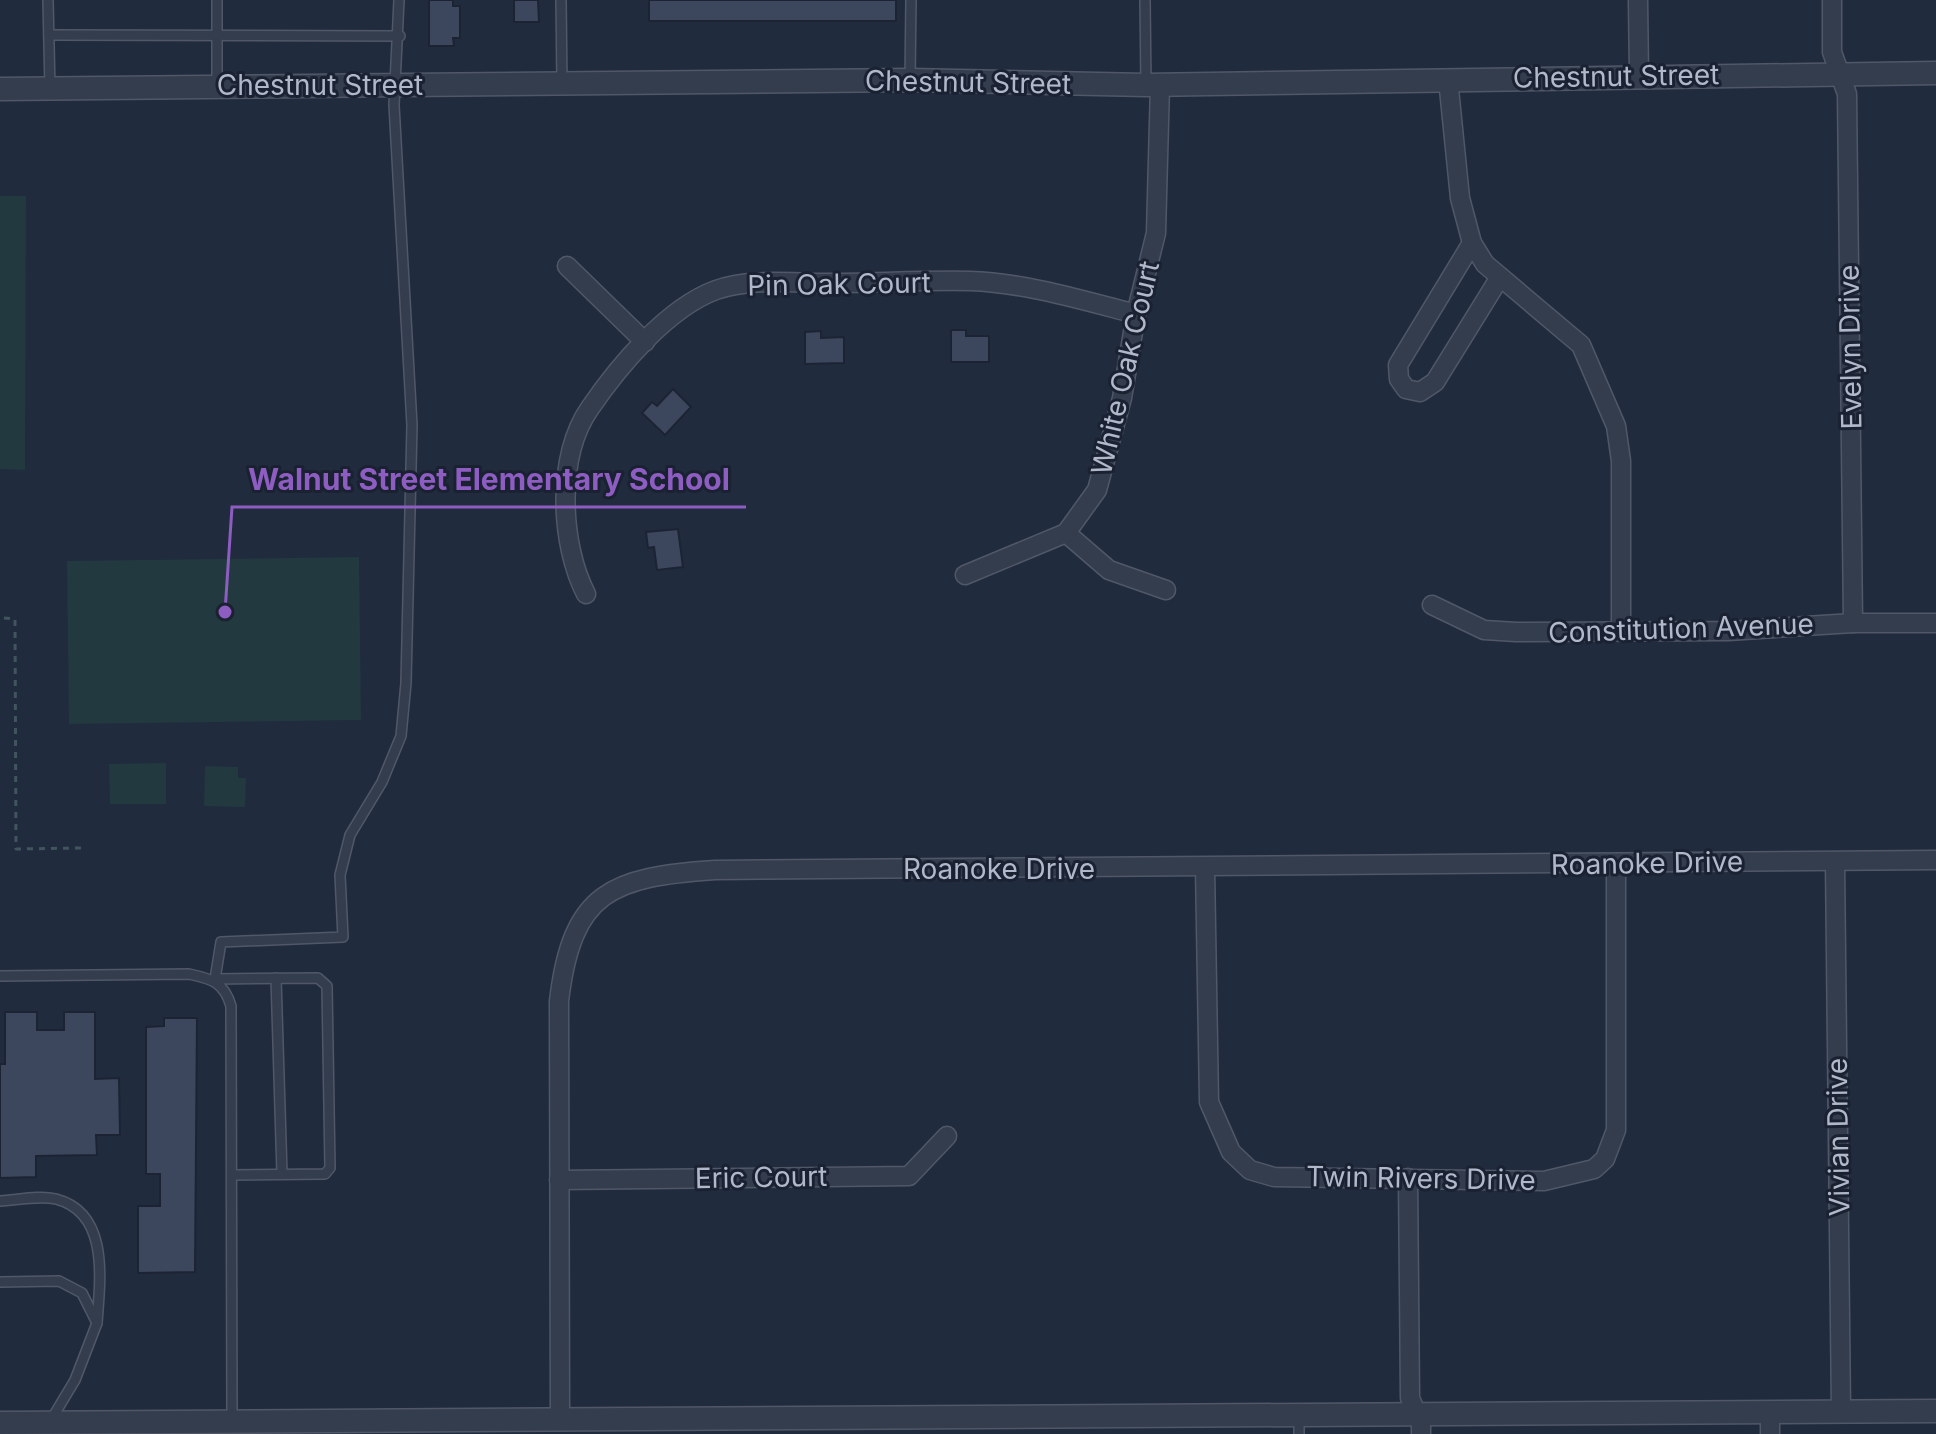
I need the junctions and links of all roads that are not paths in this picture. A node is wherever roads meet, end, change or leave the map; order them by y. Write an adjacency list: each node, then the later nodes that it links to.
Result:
1 (48, 0): 9 (lane)
2 (217, 0): 10 (lane)
3 (399, 0): 11 (lane)
4 (561, 0): 17 (lane)
5 (911, 0): 16 (lane)
6 (1145, 0): 19 (lane)
7 (1638, 0): 14 (street)
8 (1832, 0): 12 (street, Evelyn Drive)
9 (49, 35): 10 (lane); 22 (lane)
10 (217, 35): 11 (lane); 20 (lane)
11 (400, 36): 18 (lane)
12 (1839, 73): 13 (street, Chestnut Street); 14 (street, Chestnut Street); 33 (street, Evelyn Drive)
13 (1936, 73)
14 (1639, 76): 15 (street, Chestnut Street)
15 (1448, 79): 19 (street, Chestnut Street); 23 (street)
16 (910, 80): 17 (street, Chestnut Street); 19 (street, Chestnut Street)
17 (562, 84): 18 (street, Chestnut Street)
18 (397, 85): 20 (street, Chestnut Street); 42 (lane)
19 (1153, 85): 26 (street, White Oak Court)
20 (217, 86): 22 (street, Chestnut Street)
21 (0, 89): 22 (street, Chestnut Street)
22 (50, 89)
23 (1472, 243): 25 (street); 25 (street)
24 (567, 266): 27 (street)
25 (1500, 277): 35 (street)
26 (1136, 314): 27 (street, Pin Oak Court); 28 (street, White Oak Court)
27 (645, 342): 31 (street, Pin Oak Court)
28 (1066, 533): 29 (street); 30 (street)
29 (965, 575)
30 (1166, 590)
31 (586, 594)
32 (1432, 605): 35 (street, Constitution Avenue)
33 (1853, 623): 34 (street, Constitution Avenue); 35 (street, Constitution Avenue)
34 (1936, 623)
35 (1621, 632)
36 (1936, 860): 37 (street, Roanoke Drive)
37 (1835, 862): 38 (street, Roanoke Drive); 52 (street, Vivian Drive)
38 (1616, 864): 39 (street, Roanoke Drive); 46 (street, Twin Rivers Drive)
39 (1205, 867): 46 (street, Twin Rivers Drive); 47 (street, Roanoke Drive)
40 (0, 976): 42 (lane)
41 (276, 978): 42 (lane); 44 (lane); 44 (lane)
42 (215, 979): 45 (lane)
43 (947, 1136): 47 (street, Eric Court)
44 (282, 1174): 45 (lane)
45 (232, 1175): 53 (lane)
46 (1408, 1178): 57 (street)
47 (559, 1180): 54 (street, Roanoke Drive)
48 (0, 1201): 50 (lane)
49 (0, 1282): 50 (lane)
50 (97, 1323): 62 (lane)
51 (1936, 1411): 52 (street)
52 (1841, 1412): 56 (street)
53 (232, 1421): 62 (street); 63 (street)
54 (560, 1421): 59 (street); 63 (street)
55 (0, 1423): 62 (street)
56 (1770, 1423): 57 (street)
57 (1419, 1424): 58 (street)
58 (1299, 1425): 60 (street)
59 (646, 1426): 61 (street)
60 (1051, 1426): 61 (street)
61 (862, 1427)
62 (49, 1428)
63 (482, 1428)

